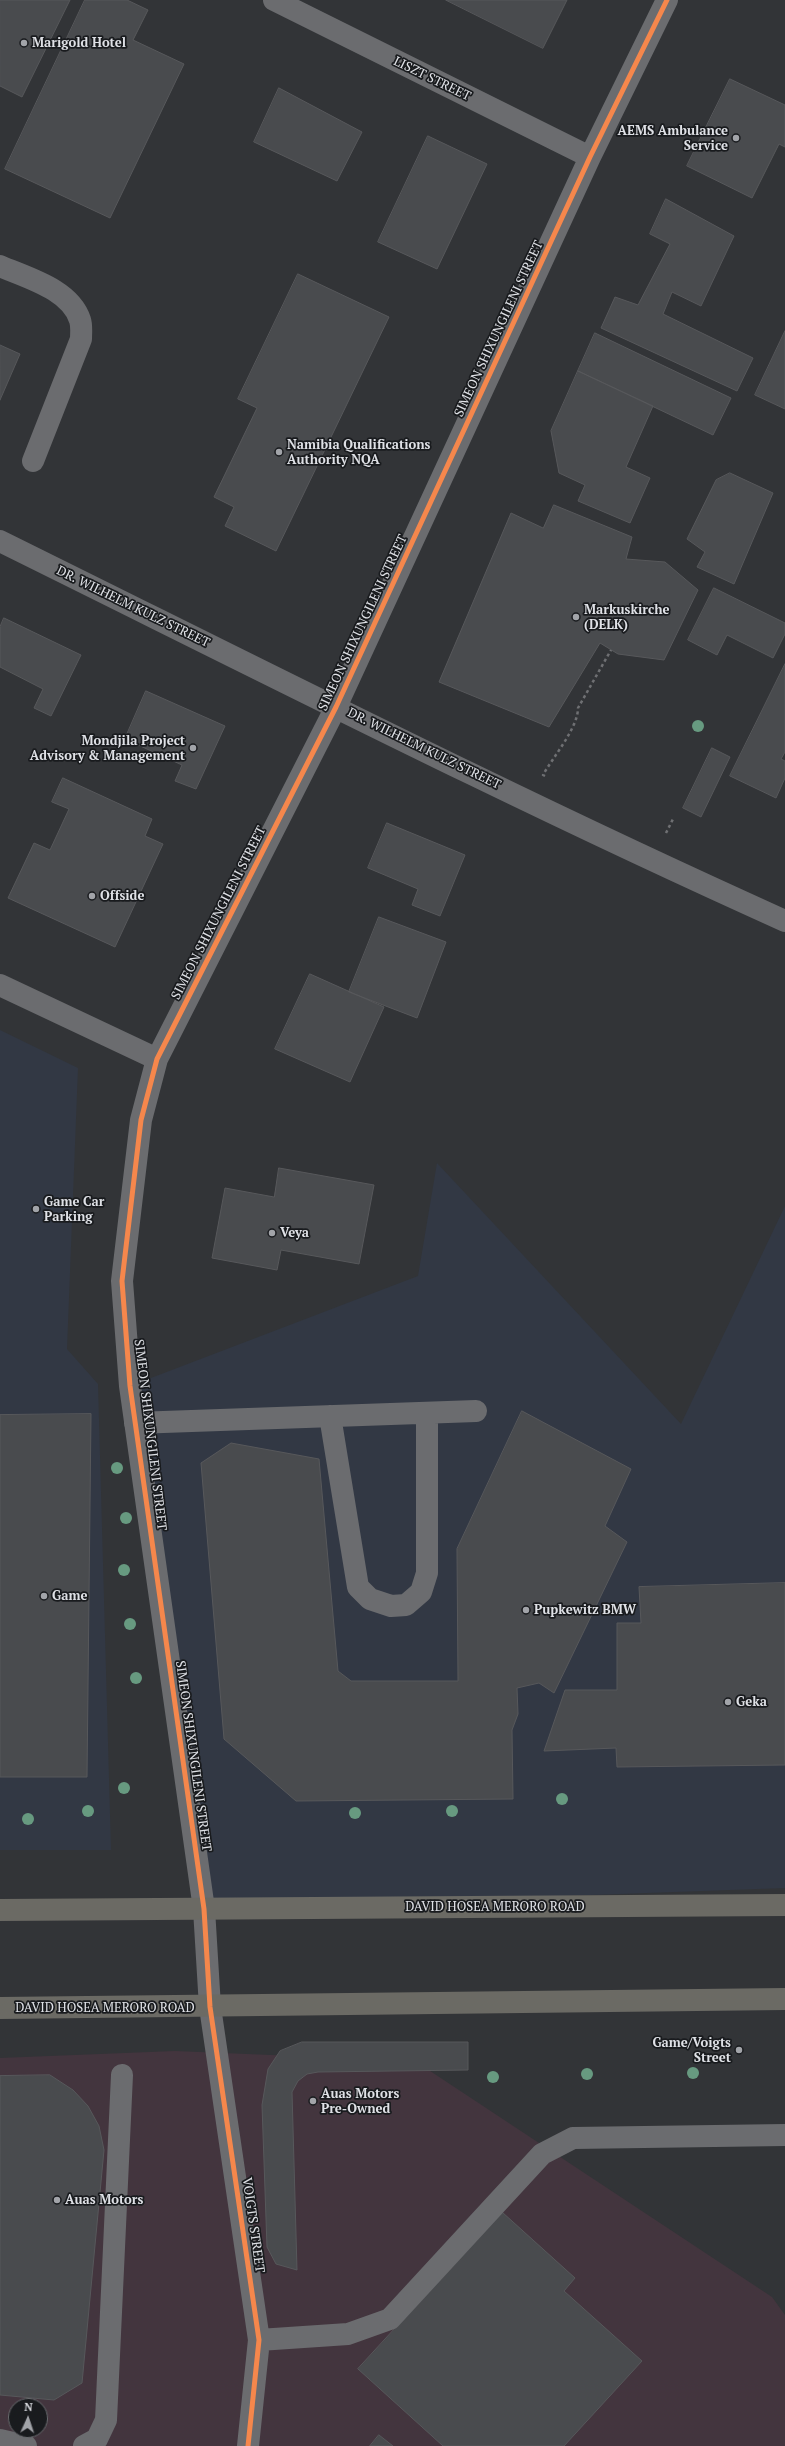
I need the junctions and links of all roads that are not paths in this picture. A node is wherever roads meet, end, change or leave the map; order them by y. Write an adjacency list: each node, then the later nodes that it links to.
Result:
1 (274, 0): 3 (street, LISZT STREET)
2 (667, 0): 3 (street, SIMEON SHIXUNGILENI STREET)
3 (590, 157): 7 (street, SIMEON SHIXUNGILENI STREET)
4 (0, 266): 5 (street)
5 (33, 461)
6 (0, 541): 7 (street, DR. WILHELM KULZ STREET)
7 (336, 707): 8 (street, DR. WILHELM KULZ STREET); 10 (street, SIMEON SHIXUNGILENI STREET)
8 (785, 921)
9 (0, 986): 10 (street)
10 (157, 1059): 14 (street, SIMEON SHIXUNGILENI STREET)
11 (476, 1411): 12 (street)
12 (428, 1413): 13 (street); 13 (street)
13 (330, 1416): 14 (street)
14 (135, 1423): 16 (street, SIMEON SHIXUNGILENI STREET)
15 (785, 1905): 16 (main road, DAVID HOSEA MERORO ROAD)
16 (204, 1909): 17 (main road, DAVID HOSEA MERORO ROAD); 19 (street, DAVID HOSEA MERORO ROAD)
17 (0, 1910)
18 (785, 1999): 19 (main road, DAVID HOSEA MERORO ROAD)
19 (210, 2007): 20 (main road, DAVID HOSEA MERORO ROAD); 23 (street, VOIGTS STREET)
20 (0, 2008)
21 (122, 2075): 26 (street)
22 (785, 2135): 23 (street)
23 (259, 2340): 27 (street, VOIGTS STREET)
24 (0, 2440): 25 (street)
25 (26, 2446)
26 (84, 2446)
27 (248, 2446)

